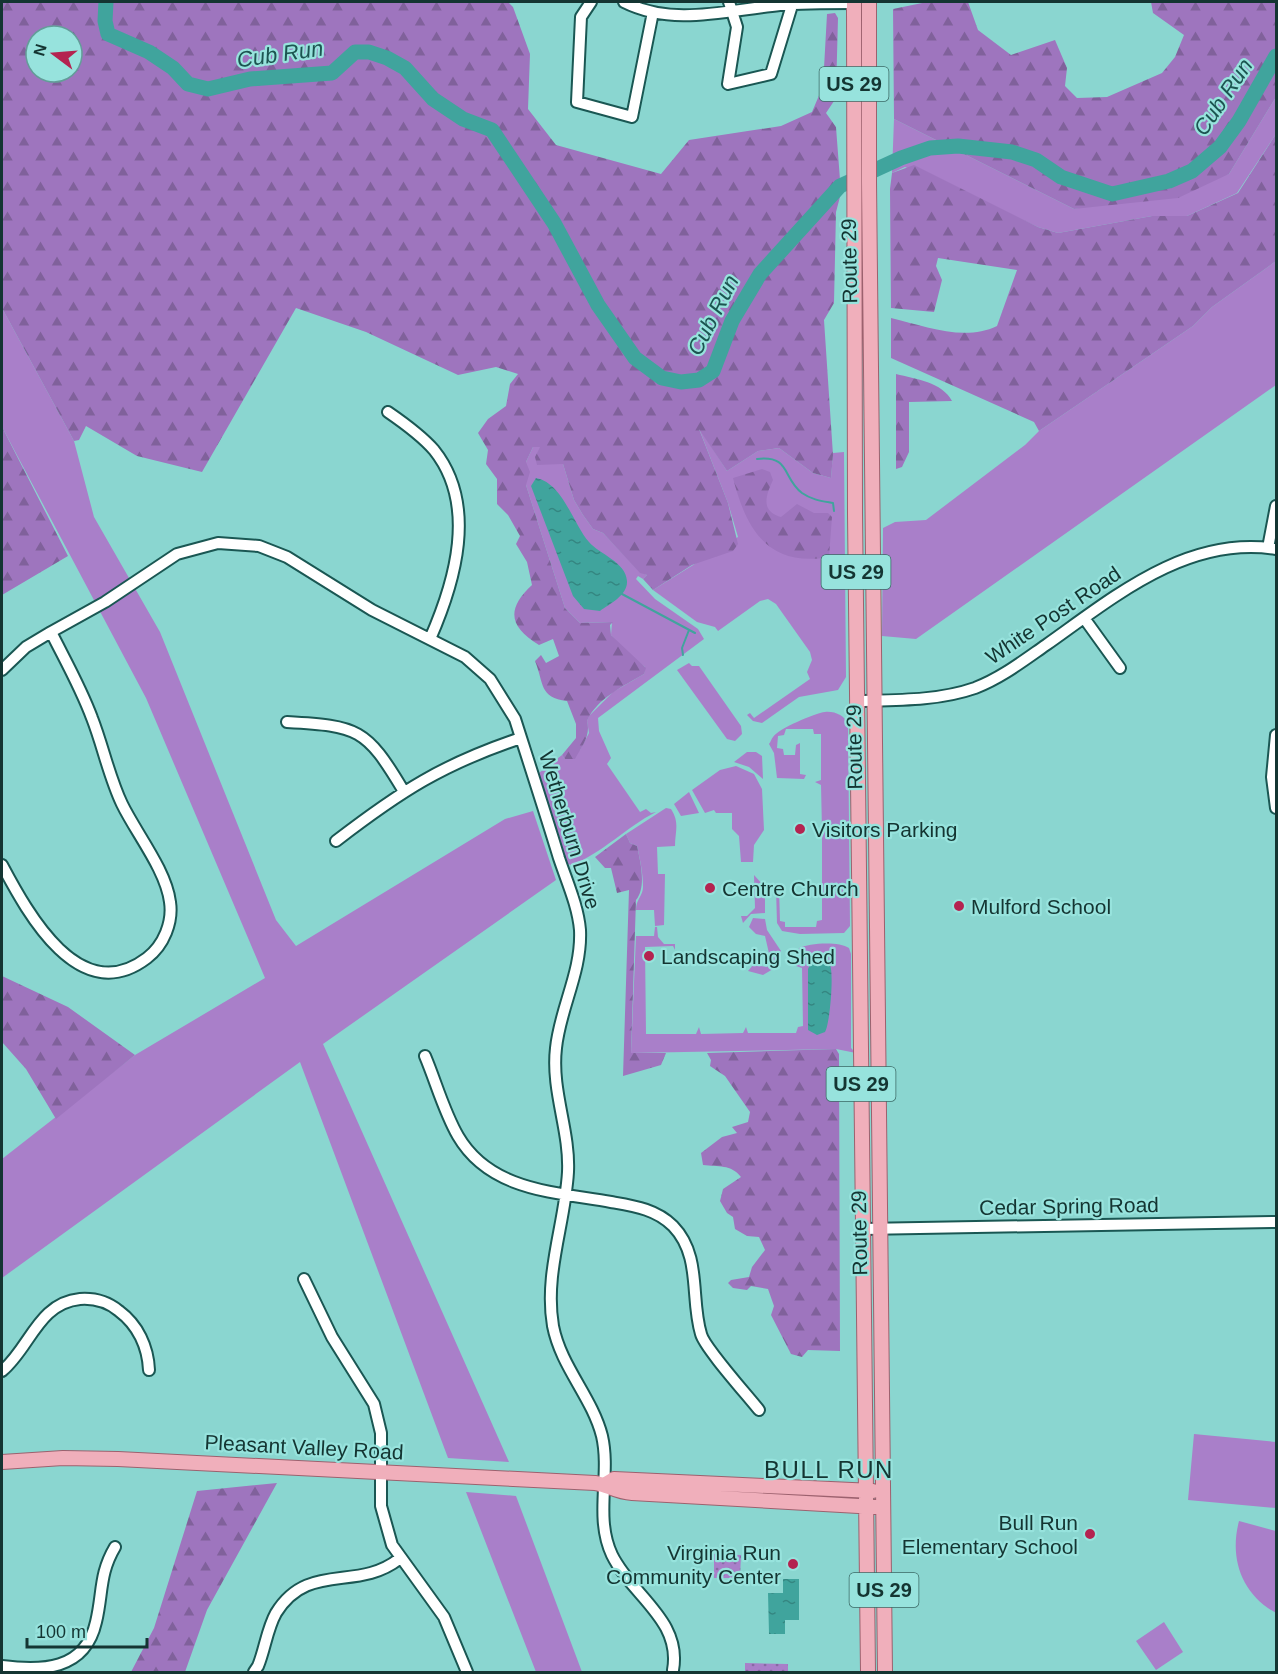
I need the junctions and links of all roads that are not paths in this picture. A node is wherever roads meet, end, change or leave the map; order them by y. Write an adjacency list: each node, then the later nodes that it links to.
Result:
1 (591, 2): 8 (street)
2 (834, 2): 3 (street); 6 (street)
3 (854, 2): 18 (main road, Route 29 / US 29)
4 (869, 2): 17 (main road, Route 29 / US 29)
5 (631, 3): 8 (street)
6 (792, 3): 7 (street); 7 (street)
7 (731, 6): 8 (street)
8 (653, 12)
9 (388, 412): 14 (street)
10 (1276, 506): 11 (street, White Post Road)
11 (1272, 548): 12 (street, White Post Road)
12 (1084, 618): 15 (street); 17 (street, White Post Road)
13 (51, 632): 14 (street, Wetherburn Drive); 16 (street, Wetherburn Drive); 25 (street)
14 (430, 639): 21 (street, Wetherburn Drive)
15 (1120, 668)
16 (2, 670)
17 (874, 700): 18 (street, White Post Road); 30 (main road, Route 29 / US 29)
18 (857, 701): 29 (main road, Route 29 / US 29)
19 (287, 722): 22 (street)
20 (1276, 735): 23 (street)
21 (521, 738): 22 (street); 27 (street, Wetherburn Drive)
22 (403, 790): 24 (street)
23 (1276, 808)
24 (336, 841)
25 (2, 865)
26 (425, 1056): 27 (street)
27 (565, 1194): 34 (street); 37 (street, Wetherburn Drive)
28 (1276, 1222): 30 (street, Cedar Spring Road)
29 (863, 1229): 30 (street, Cedar Spring Road); 38 (main road, Route 29 / US 29)
30 (880, 1229): 39 (main road, Route 29 / US 29)
31 (304, 1279): 36 (street)
32 (150, 1370): 33 (street)
33 (2, 1371)
34 (759, 1410)
35 (2, 1462): 36 (main road, Pleasant Valley Road)
36 (380, 1472): 37 (main road, Pleasant Valley Road); 43 (street)
37 (604, 1485): 38 (main road, Pleasant Valley Road); 40 (main road, Pleasant Valley Road); 45 (street, Wetherburn Drive)
38 (866, 1490): 39 (main road, Pleasant Valley Road); 40 (main road, Route 29 / US 29)
39 (884, 1492): 41 (main road, Route 29 / US 29)
40 (867, 1506): 41 (main road, Pleasant Valley Road); 48 (main road, Route 29 / US 29)
41 (884, 1508): 49 (main road, Route 29 / US 29)
42 (115, 1547): 44 (street)
43 (399, 1559): 46 (street); 47 (street)
44 (2, 1666)
45 (673, 1670)
46 (254, 1672)
47 (467, 1672)
48 (868, 1672)
49 (885, 1672)

